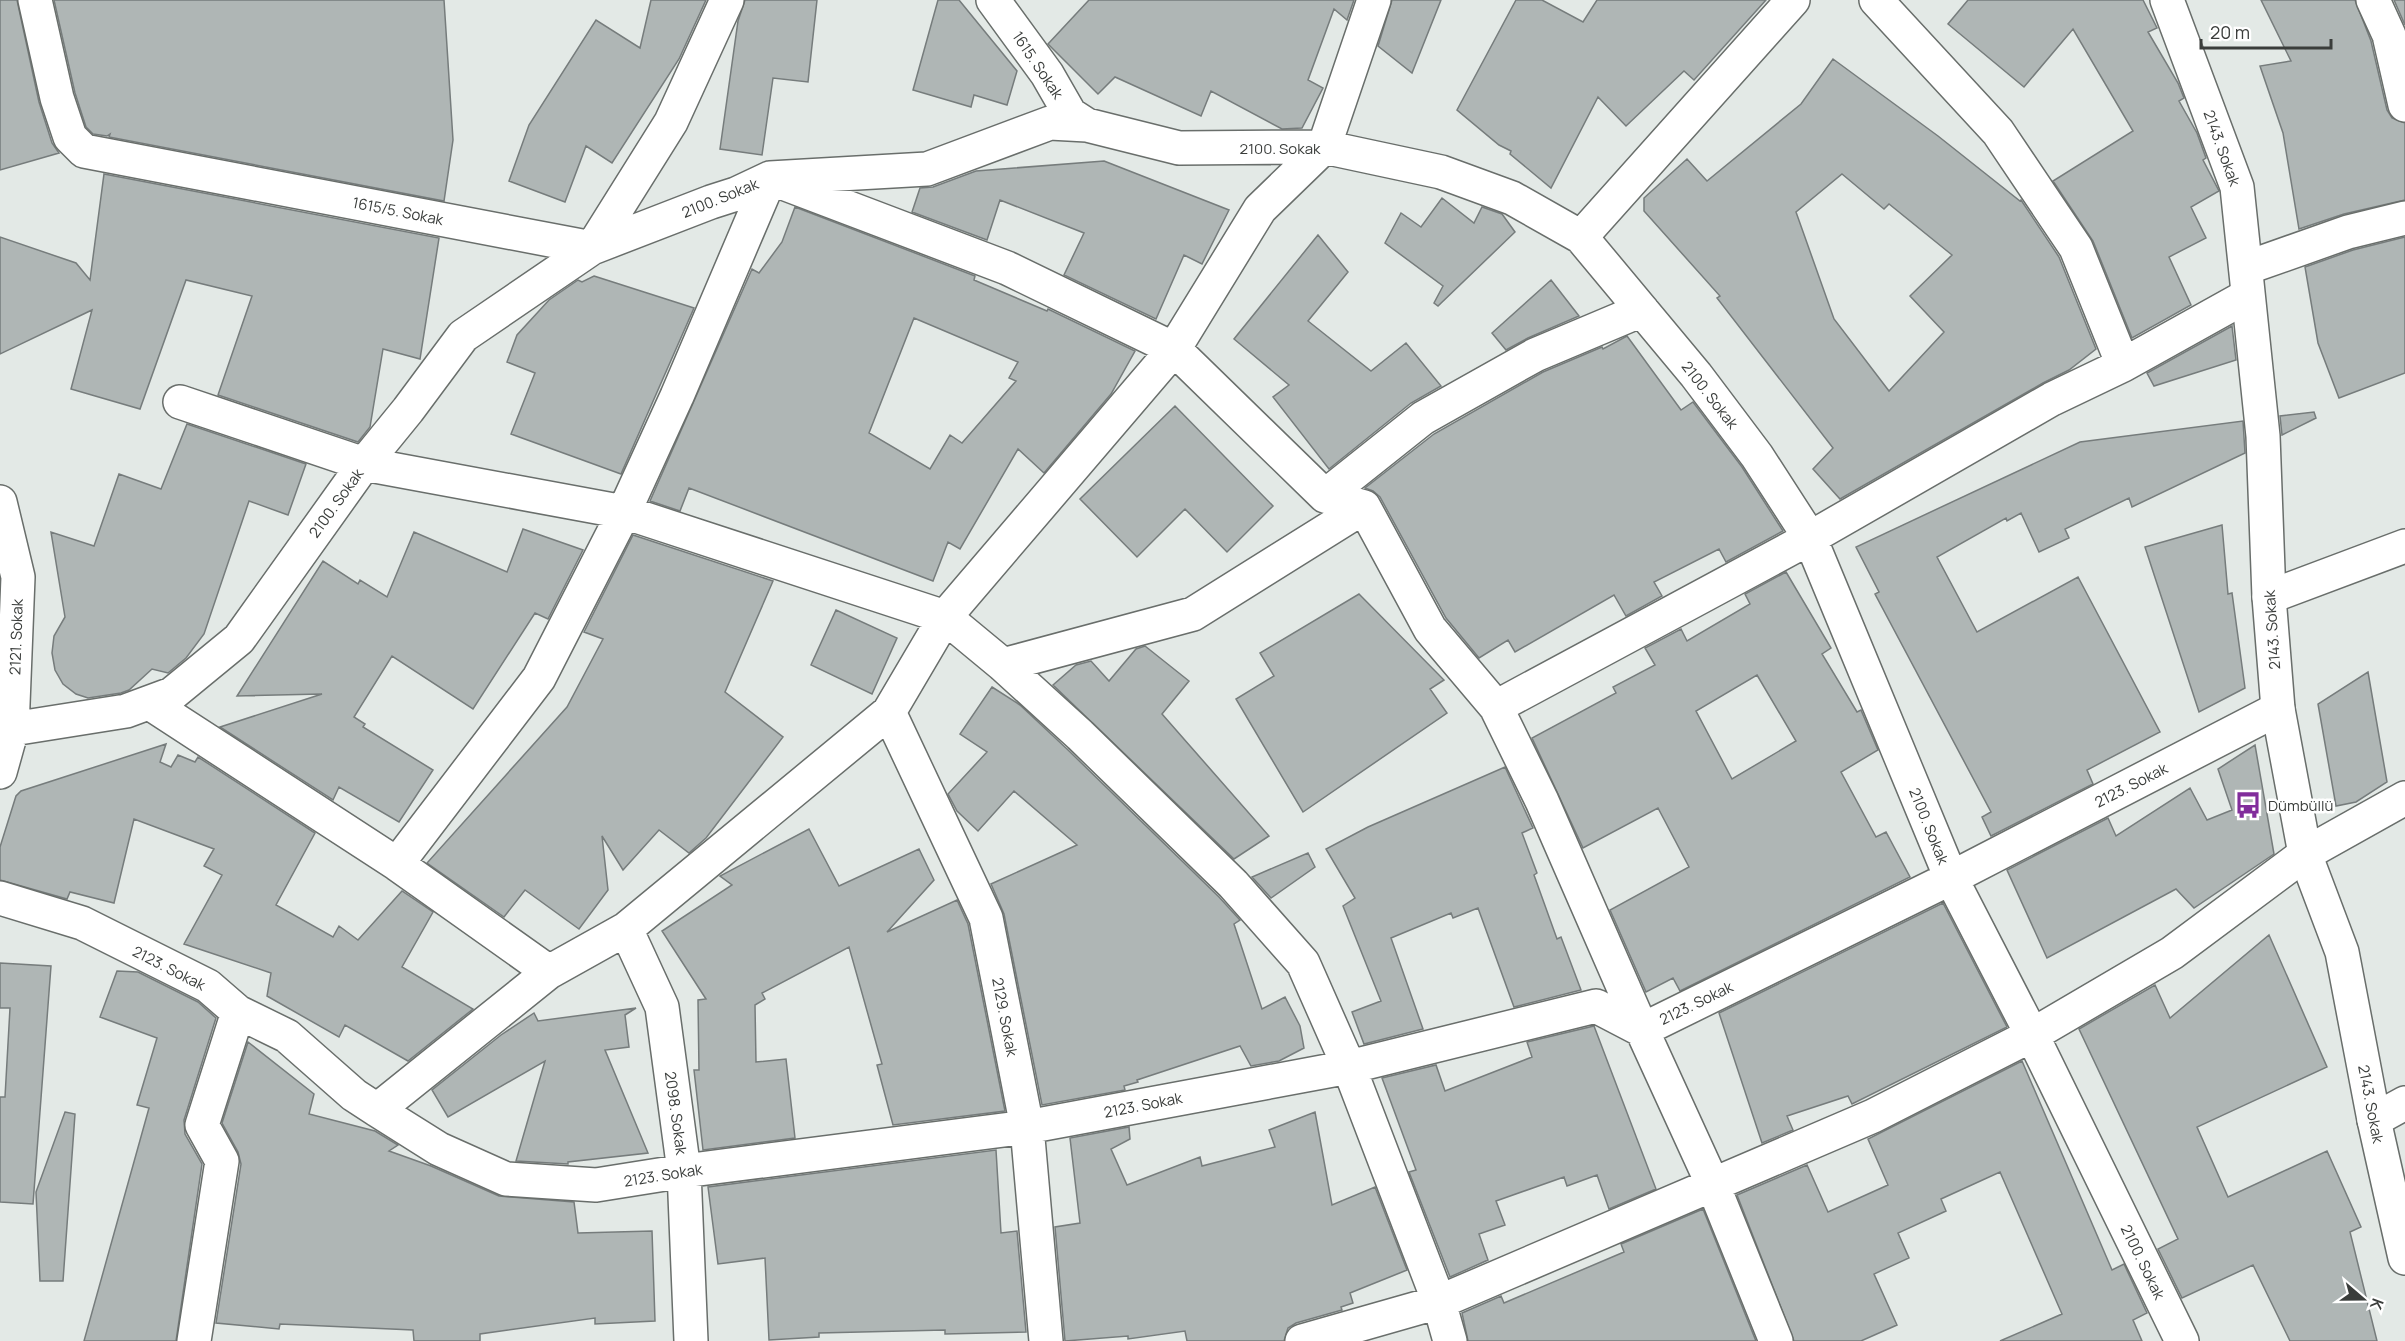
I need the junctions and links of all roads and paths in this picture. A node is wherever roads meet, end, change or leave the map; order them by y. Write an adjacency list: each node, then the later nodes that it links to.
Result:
1 (35, 0): 15 (street, 1615/5. Sokak)
2 (727, 0): 15 (street)
3 (993, 0): 10 (street, 1615. Sokak)
4 (1374, 0): 11 (street)
5 (1793, 0): 14 (street)
6 (1876, 0): 19 (street)
7 (2167, 0): 16 (street, 2143. Sokak)
8 (2373, 0): 9 (street)
9 (2405, 105)
10 (1087, 125): 11 (street, 2100. Sokak); 12 (street, 2100. Sokak)
11 (1324, 147): 14 (street, 2100. Sokak); 18 (street)
12 (770, 178): 15 (street, 2100. Sokak); 18 (street); 25 (street)
13 (2405, 218): 16 (street)
14 (1581, 237): 17 (street, 2100. Sokak)
15 (592, 248): 21 (street, 2100. Sokak)
16 (2247, 282): 19 (street); 28 (street, 2143. Sokak)
17 (1642, 310): 22 (street); 26 (street, 2100. Sokak)
18 (1174, 348): 22 (street); 29 (street)
19 (2123, 365): 26 (street)
20 (180, 402): 21 (street)
21 (364, 464): 25 (street); 31 (street, 2100. Sokak)
22 (1325, 496): 24 (street)
23 (0, 502): 35 (street, 2121. Sokak)
24 (1364, 507): 30 (street); 32 (street)
25 (624, 512): 29 (street); 39 (street)
26 (1810, 538): 32 (street); 40 (street, 2100. Sokak)
27 (2405, 546): 28 (street)
28 (2269, 597): 33 (street, 2143. Sokak)
29 (945, 618): 30 (street); 34 (street)
30 (1003, 665): 47 (street)
31 (151, 704): 35 (street, 2100. Sokak); 39 (street)
32 (1496, 707): 45 (street)
33 (2278, 708): 38 (street, 2143. Sokak); 40 (street, 2123. Sokak)
34 (889, 712): 42 (street); 51 (street, 2129. Sokak)
35 (6, 730): 36 (street, 2121. Sokak)
36 (0, 772)
37 (2405, 798): 38 (street)
38 (2305, 854): 46 (street); 50 (street, 2143. Sokak)
39 (397, 864): 43 (street)
40 (1951, 878): 45 (street, 2123. Sokak); 46 (street, 2100. Sokak)
41 (0, 898): 44 (street, 2123. Sokak)
42 (626, 929): 43 (street); 52 (street, 2098. Sokak)
43 (549, 972): 49 (street)
44 (238, 1012): 49 (street, 2123. Sokak); 56 (street)
45 (1642, 1030): 47 (street, 2123. Sokak); 53 (street)
46 (2032, 1035): 53 (street); 62 (street, 2100. Sokak)
47 (1349, 1067): 51 (street, 2123. Sokak); 55 (street)
48 (2405, 1103): 50 (street)
49 (377, 1110): 52 (street, 2123. Sokak)
50 (2374, 1120): 54 (street, 2143. Sokak)
51 (1027, 1127): 52 (street, 2123. Sokak); 58 (street, 2129. Sokak)
52 (684, 1171): 57 (street, 2098. Sokak)
53 (1713, 1185): 55 (street); 61 (street)
54 (2405, 1258)
55 (1439, 1302): 59 (street); 60 (street)
56 (194, 1341)
57 (691, 1341)
58 (1046, 1341)
59 (1302, 1341)
60 (1450, 1341)
61 (1776, 1341)
62 (2182, 1341)

